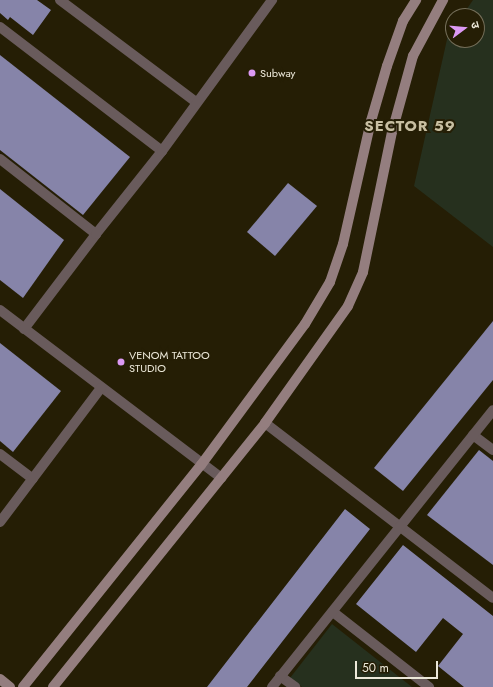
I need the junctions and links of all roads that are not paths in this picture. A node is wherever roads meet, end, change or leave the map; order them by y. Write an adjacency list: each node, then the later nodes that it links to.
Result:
1 (60, 0): 6 (street)
2 (272, 0): 6 (street)
3 (416, 0): 18 (street)
4 (443, 0): 14 (street)
5 (0, 27): 7 (street)
6 (196, 102): 7 (street)
7 (162, 152): 9 (street)
8 (0, 160): 9 (street)
9 (96, 234): 11 (street)
10 (0, 310): 11 (street)
11 (24, 329): 12 (street)
12 (101, 388): 18 (street); 20 (street)
13 (493, 410): 15 (street)
14 (265, 423): 19 (street); 22 (street)
15 (473, 435): 16 (street); 22 (street)
16 (493, 450)
17 (0, 454): 20 (street)
18 (202, 465): 19 (street); 28 (street)
19 (221, 478): 29 (street)
20 (33, 479): 21 (street)
21 (0, 522)
22 (400, 527): 23 (street); 24 (street)
23 (493, 598)
24 (333, 612): 25 (street); 32 (street)
25 (280, 676): 30 (street); 31 (street)
26 (0, 679): 27 (street)
27 (10, 687)
28 (23, 687)
29 (53, 687)
30 (272, 687)
31 (295, 687)
32 (429, 687)

